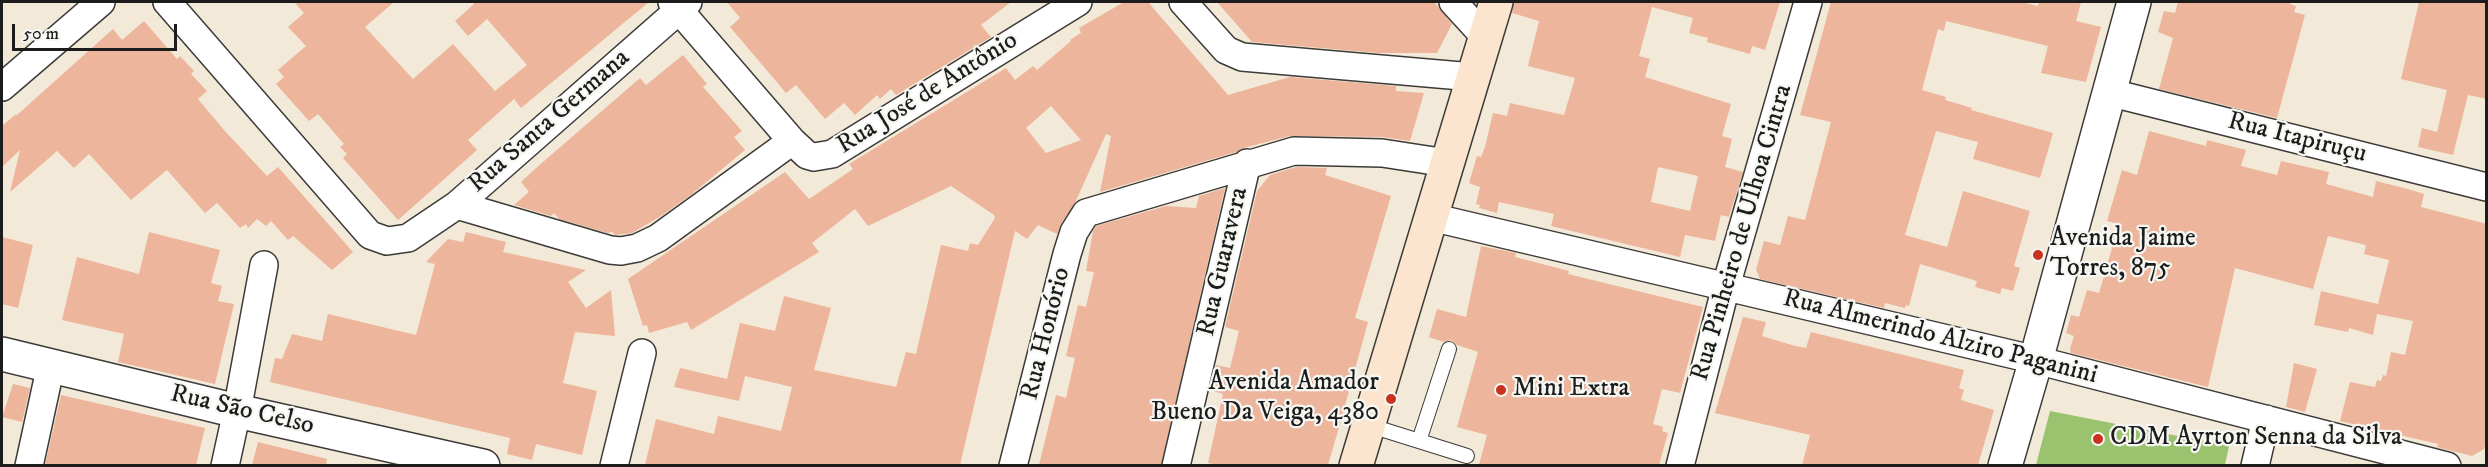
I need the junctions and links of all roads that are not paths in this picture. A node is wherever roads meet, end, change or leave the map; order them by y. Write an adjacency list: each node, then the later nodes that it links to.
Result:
1 (101, 2): 12 (street)
2 (167, 2): 18 (street, Rua Santa Germana)
3 (1078, 2): 14 (street, Rua José de Antônio)
4 (1183, 2): 11 (street)
5 (1453, 2): 10 (street)
6 (1496, 2): 10 (main road)
7 (1808, 2): 21 (street, Rua Pinheiro de Ulhoa Cintra)
8 (2134, 2): 13 (street)
9 (679, 4): 14 (street, Rua José de Antônio); 18 (street, Rua Santa Germana)
10 (1485, 37): 11 (main road)
11 (1473, 78): 15 (main road)
12 (2, 87)
13 (2108, 92): 17 (street, Rua Itapiruçu); 25 (street)
14 (792, 141): 18 (street)
15 (1447, 163): 16 (street); 19 (main road)
16 (1247, 164): 36 (street, Rua Honório); 37 (street, Rua Guaravera)
17 (2487, 187)
18 (457, 205)
19 (1431, 217): 21 (street, Rua Almerindo Alziro Paganini); 29 (main road)
20 (264, 265): 27 (street)
21 (1726, 286): 25 (street, Rua Almerindo Alziro Paganini); 39 (street, Rua Pinheiro de Ulhoa Cintra)
22 (1449, 349): 30 (lane)
23 (642, 353): 35 (street)
24 (2, 354): 26 (street, Rua São Celso)
25 (2036, 360): 28 (street, Rua Almerindo Alziro Paganini); 40 (street)
26 (51, 365): 27 (street, Rua São Celso); 33 (street)
27 (237, 411): 32 (street, Rua São Celso); 34 (street)
28 (2266, 419): 41 (street); 42 (street, Rua Almerindo Alziro Paganini)
29 (1368, 425): 30 (lane); 38 (main road)
30 (1419, 441): 31 (lane)
31 (1467, 456)
32 (462, 463)
33 (29, 465)
34 (225, 465)
35 (614, 465)
36 (1013, 465)
37 (1176, 465)
38 (1356, 465)
39 (1680, 465)
40 (2005, 465)
41 (2255, 465)
42 (2447, 465)

